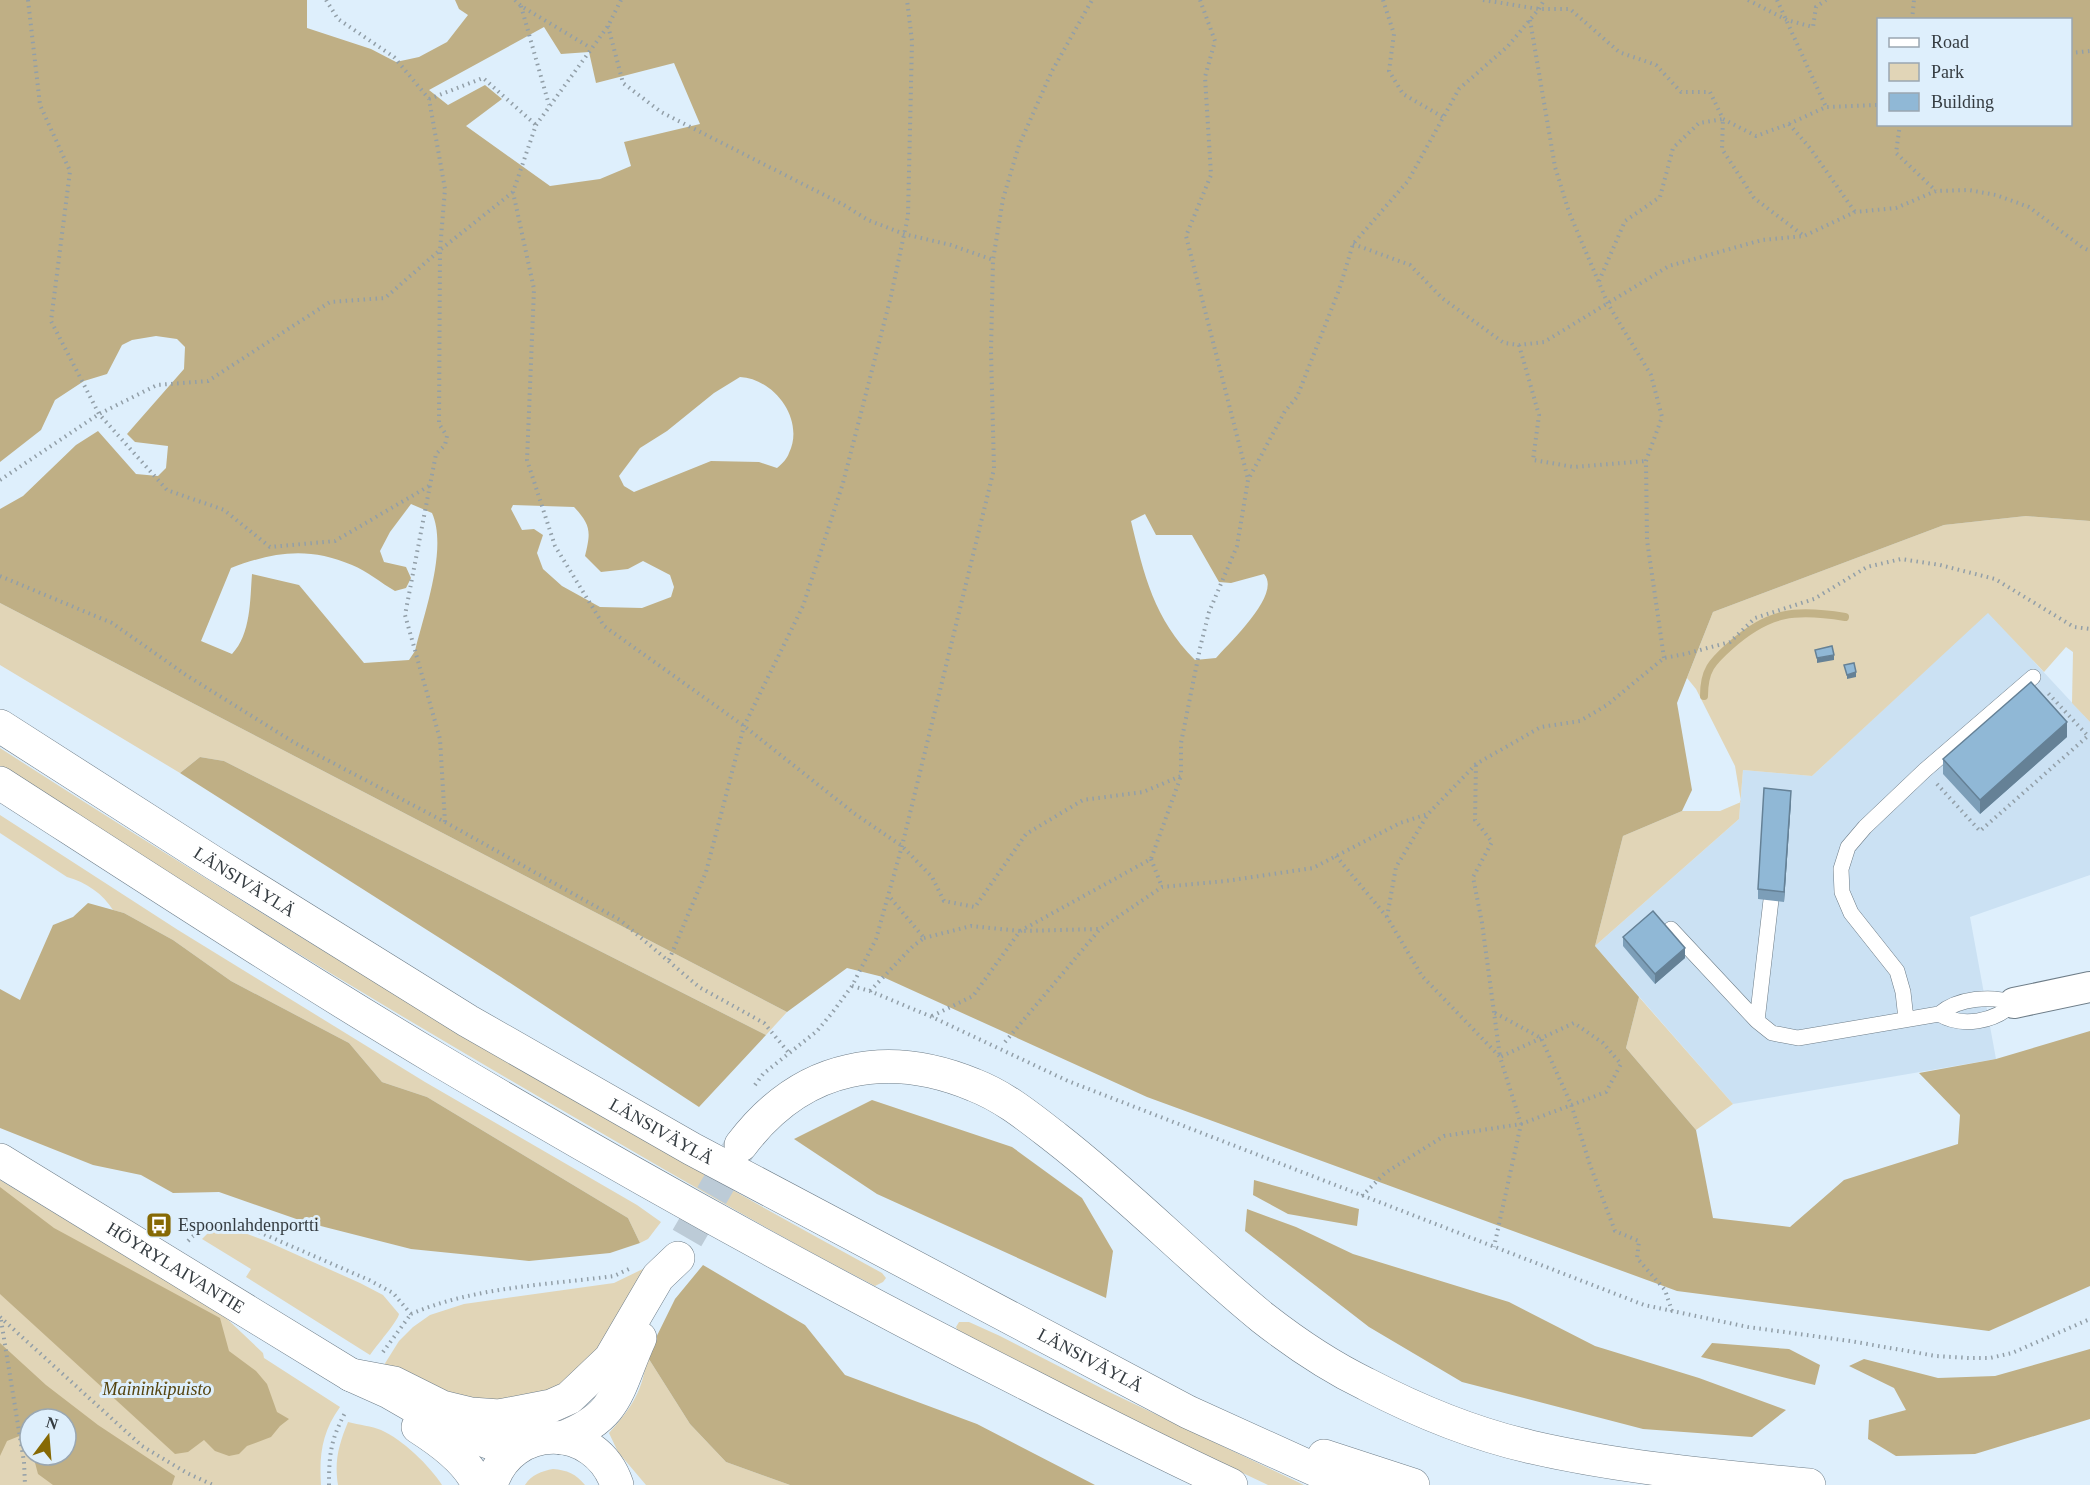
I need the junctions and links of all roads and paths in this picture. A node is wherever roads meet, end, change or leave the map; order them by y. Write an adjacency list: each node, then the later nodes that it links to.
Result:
1 (28, 0): 45 (path)
2 (326, 0): 24 (path)
3 (515, 0): 15 (path)
4 (621, 0): 20 (path)
5 (908, 0): 36 (path)
6 (1092, 0): 41 (path)
7 (1200, 0): 48 (path)
8 (1384, 0): 28 (path)
9 (1483, 0): 16 (path)
10 (1544, 0): 16 (path)
11 (1748, 0): 19 (path)
12 (1777, 0): 19 (path)
13 (1826, 0): 19 (path)
14 (1914, 0): 17 (path)
15 (520, 6): 21 (path); 26 (path)
16 (1539, 9): 18 (path); 29 (path)
17 (1912, 18)
18 (1530, 20): 28 (path); 42 (path)
19 (1787, 20): 27 (path)
20 (608, 26): 21 (path); 36 (path)
21 (591, 48): 26 (path)
22 (2090, 51): 23 (path)
23 (2072, 53)
24 (429, 99): 31 (path); 39 (path)
25 (1877, 105): 27 (path)
26 (550, 106): 31 (path)
27 (1826, 107): 30 (path)
28 (1443, 117): 38 (path)
29 (1723, 118): 30 (path); 37 (path); 42 (path)
30 (1789, 124): 35 (path)
31 (536, 125): 34 (path)
32 (1900, 126): 33 (path)
33 (1936, 191): 35 (path); 40 (path)
34 (513, 192): 39 (path); 55 (path)
35 (1855, 212): 37 (path)
36 (904, 234): 41 (path); 55 (path)
37 (1804, 236): 43 (path)
38 (1353, 244): 44 (path); 48 (path)
39 (440, 250): 45 (path); 49 (path)
40 (2090, 251)
41 (993, 260): 62 (path)
42 (1599, 281): 43 (path)
43 (1608, 303): 44 (path); 46 (path)
44 (1519, 345): 46 (path)
45 (99, 414): 47 (path); 49 (path)
46 (1646, 461): 52 (path)
47 (0, 480)
48 (1248, 480): 58 (path)
49 (429, 486): 61 (path)
50 (0, 576): 61 (path)
51 (2090, 629): 52 (path)
52 (1664, 658): 56 (path)
53 (2033, 677): 57 (lane); 57 (path)
54 (0, 726): 103 (main road, LÄNSIVÄYLÄ)
55 (744, 726): 62 (path); 73 (path)
56 (1476, 764): 60 (path); 78 (path)
57 (1925, 770): 80 (lane)
58 (1181, 776): 62 (path); 64 (path)
59 (0, 783): 113 (main road)
60 (1428, 814): 63 (path); 68 (path)
61 (445, 822): 73 (path)
62 (902, 846): 66 (path)
63 (1336, 856): 65 (path); 68 (path)
64 (1151, 859): 65 (path); 71 (path)
65 (1162, 887): 70 (path)
66 (888, 895): 72 (path); 74 (path)
67 (1771, 900): 81 (lane)
68 (1387, 917): 85 (path)
69 (1671, 928): 81 (lane)
70 (1100, 929): 71 (path); 83 (path)
71 (1020, 931): 72 (path); 79 (path)
72 (924, 938): 76 (path)
73 (669, 960): 84 (path)
74 (852, 986): 76 (path); 84 (path)
75 (2090, 987): 77 (street)
76 (870, 991): 79 (path)
77 (2014, 1003): 80 (lane)
78 (1495, 1013): 82 (path); 85 (path)
79 (932, 1017): 91 (path)
80 (1906, 1019): 81 (lane)
81 (1757, 1021)
82 (1541, 1038): 85 (path); 87 (path); 87 (path)
83 (1005, 1042)
84 (789, 1053): 86 (path)
85 (1500, 1057): 88 (path)
86 (752, 1089)
87 (1571, 1104): 88 (path); 95 (path)
88 (1521, 1124): 91 (path); 93 (path)
89 (741, 1145): 116 (main road)
90 (0, 1160): 100 (main road, HÖYRYLAIVANTIE)
91 (1362, 1196): 93 (path)
92 (187, 1242): 96 (path)
93 (1494, 1247): 95 (path)
94 (631, 1268): 96 (path)
95 (1673, 1311): 98 (path)
96 (411, 1314): 99 (path)
97 (0, 1318): 106 (path); 107 (path)
98 (2090, 1319)
99 (383, 1352)
100 (351, 1375): 101 (main road, HÖYRYLAIVANTIE); 104 (main road); 105 (main road, HÖYRYLAIVANTIE)
101 (382, 1403): 109 (main road); 110 (main road, HÖYRYLAIVANTIE)
102 (346, 1411): 108 (path)
103 (1188, 1412): 114 (main road, LÄNSIVÄYLÄ); 115 (main road)
104 (562, 1438): 105 (main road, HÖYRYLAIVANTIE); 112 (main road)
105 (528, 1442): 111 (main road)
106 (25, 1485)
107 (213, 1485)
108 (329, 1485)
109 (458, 1485)
110 (478, 1485)
111 (490, 1485)
112 (616, 1485)
113 (1231, 1485)
114 (1349, 1485)
115 (1413, 1485)
116 (1809, 1485)

